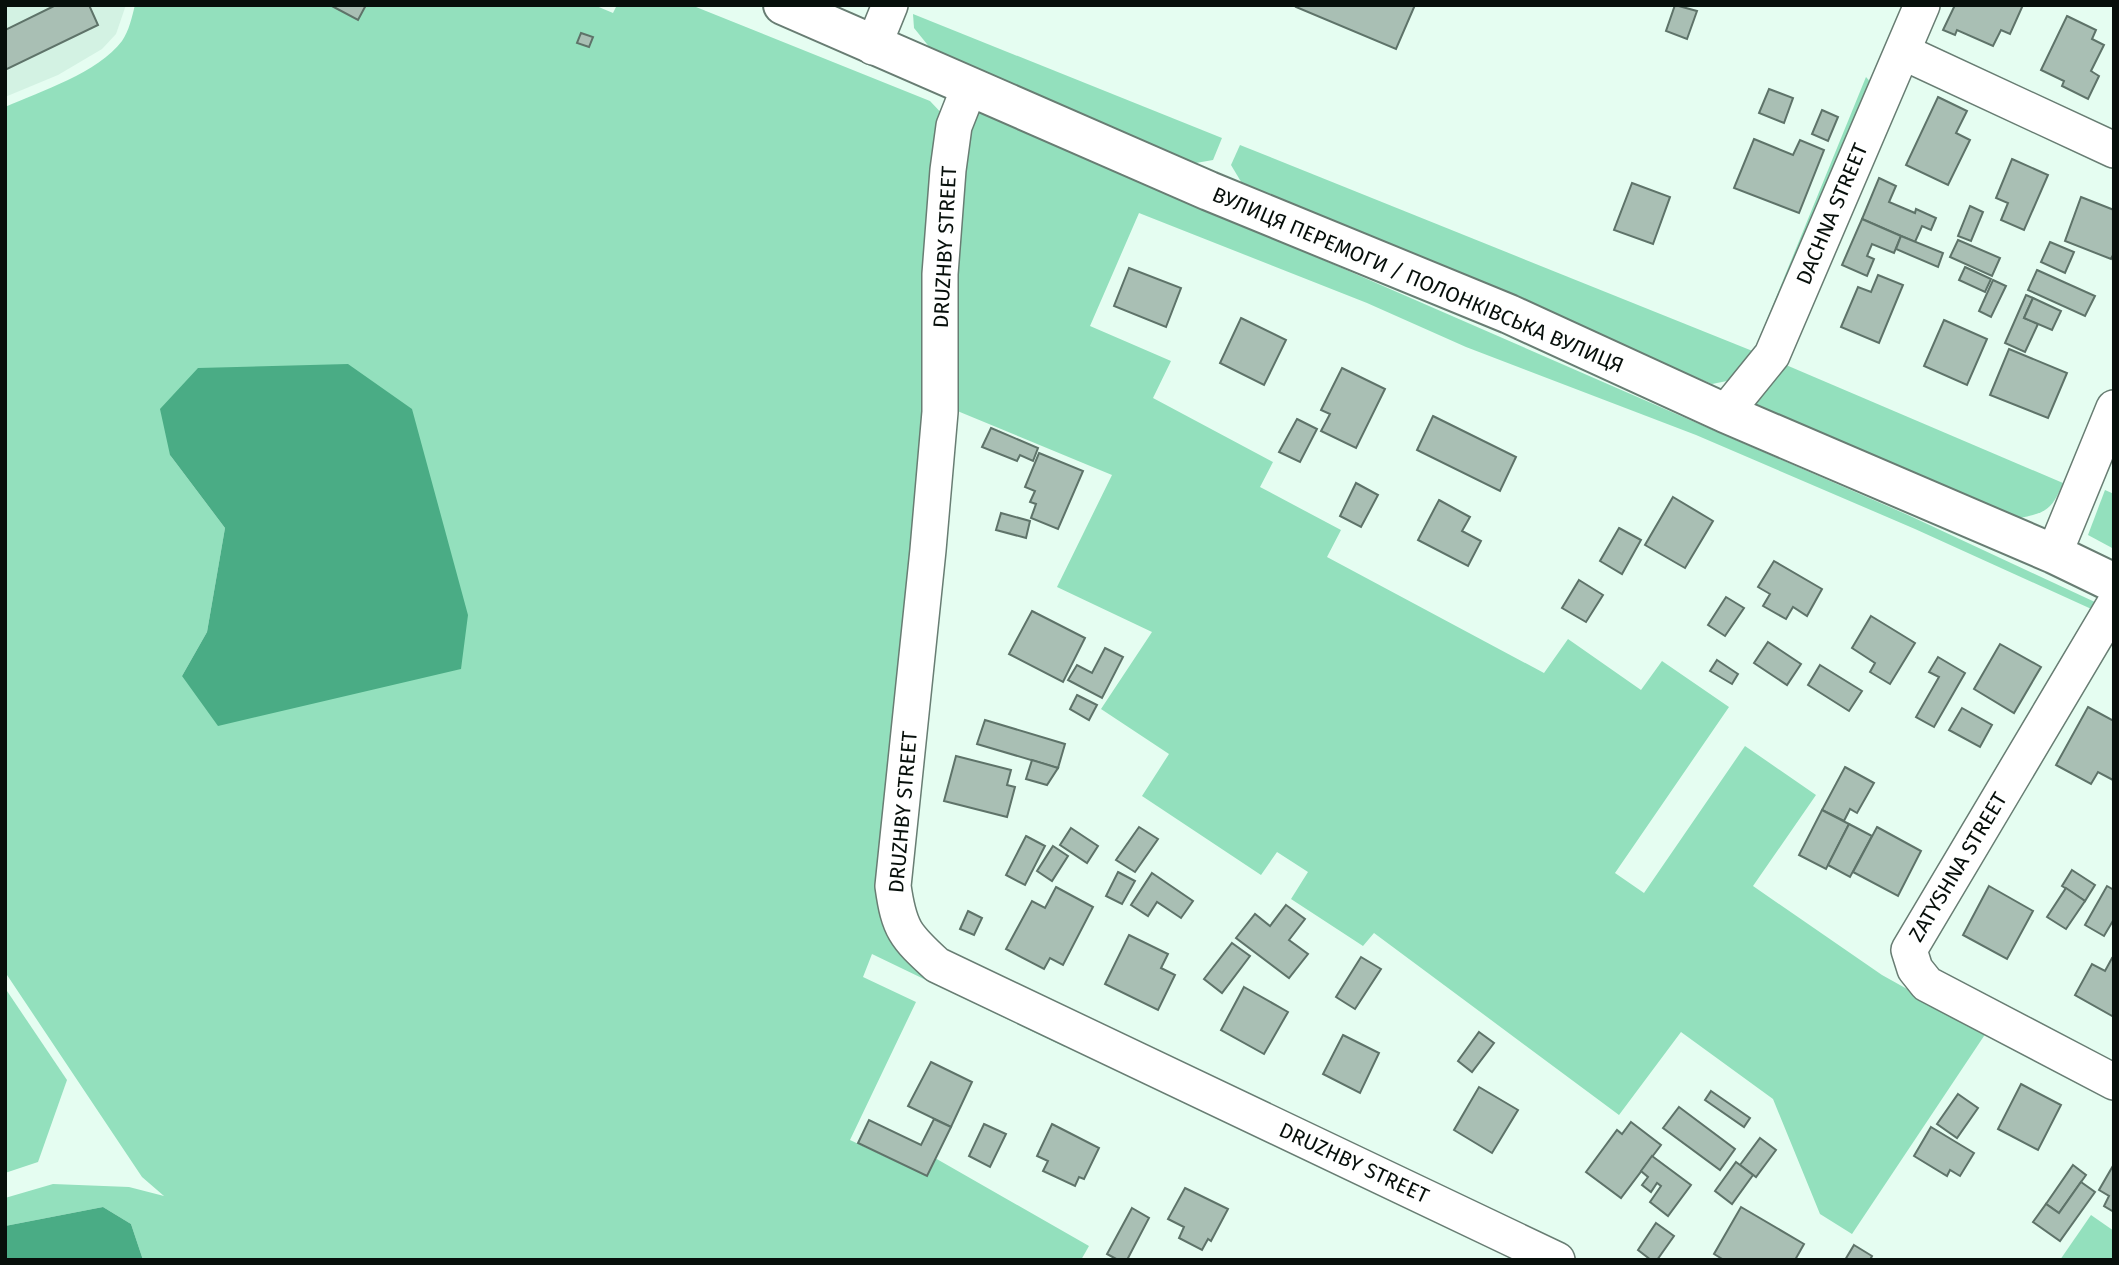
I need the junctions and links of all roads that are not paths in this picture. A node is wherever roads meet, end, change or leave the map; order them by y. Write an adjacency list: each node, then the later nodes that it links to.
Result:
1 (783, 5): 4 (main road, ВУЛИЦЯ ПЕРЕМОГИ / ПОЛОНКІВСЬКА ВУЛИЦЯ)
2 (890, 5): 4 (street)
3 (1922, 5): 5 (street, DACHNA STREET)
4 (873, 47): 6 (main road, ВУЛИЦЯ ПЕРЕМОГИ / ПОЛОНКІВСЬКА ВУЛИЦЯ)
5 (1903, 52): 7 (street); 9 (street, DACHNA STREET)
6 (969, 88): 9 (main road, ВУЛИЦЯ ПЕРЕМОГИ / ПОЛОНКІВСЬКА ВУЛИЦЯ); 14 (street, DRUZHBY STREET)
7 (2114, 150)
8 (2114, 408): 10 (street)
9 (1726, 413): 10 (main road, ВУЛИЦЯ ПЕРЕМОГИ / ПОЛОНКІВСЬКА ВУЛИЦЯ)
10 (2054, 554): 11 (main road, ВУЛИЦЯ ПЕРЕМОГИ / ПОЛОНКІВСЬКА ВУЛИЦЯ)
11 (2114, 583)
12 (2114, 605): 13 (street, ZATYSHNA STREET)
13 (2114, 1082)
14 (1557, 1260)

